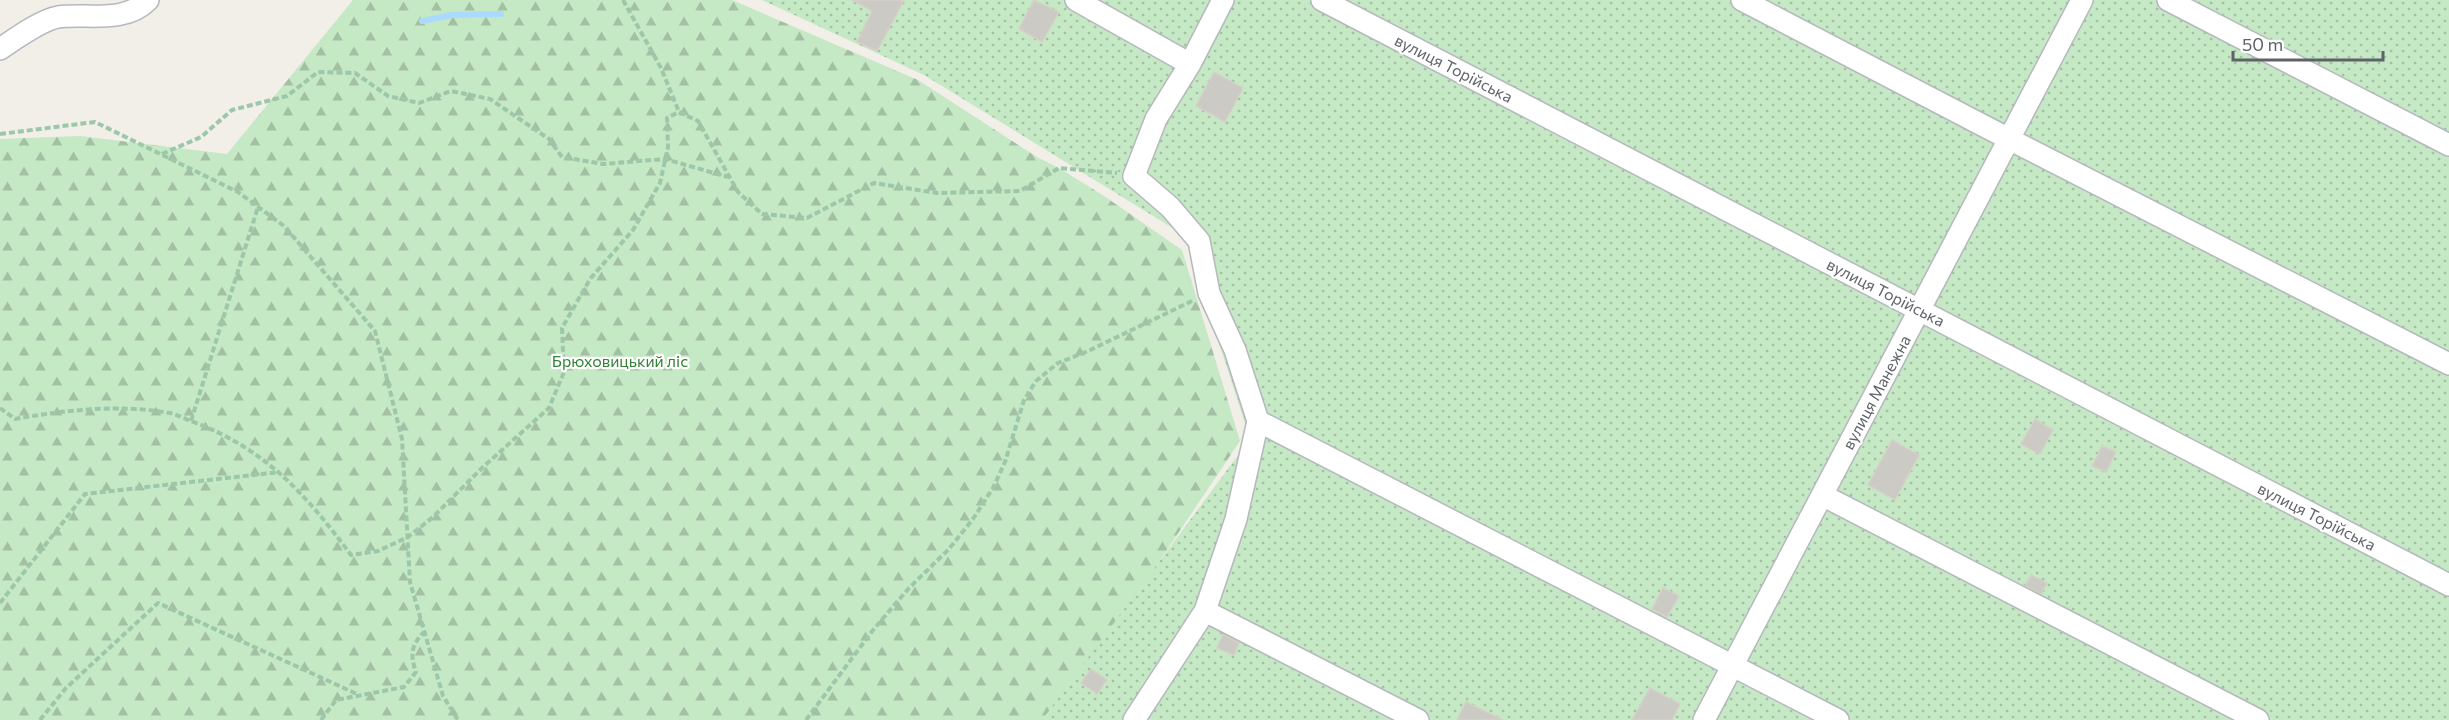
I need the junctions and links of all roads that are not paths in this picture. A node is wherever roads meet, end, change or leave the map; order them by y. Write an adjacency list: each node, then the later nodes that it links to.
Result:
1 (148, 0): 8 (street)
2 (1076, 0): 9 (street)
3 (1223, 0): 9 (street)
4 (1322, 0): 12 (street, вулиця Торійська)
5 (1742, 0): 10 (street)
6 (2082, 0): 10 (street, вулиця Манежна)
7 (2168, 0): 11 (street)
8 (0, 49)
9 (1190, 64): 14 (street)
10 (2008, 140): 12 (street, вулиця Манежна); 13 (street)
11 (2449, 145)
12 (1919, 310): 15 (street, вулиця Манежна); 16 (street, вулиця Торійська)
13 (2449, 364)
14 (1258, 421): 17 (street); 18 (street)
15 (1821, 495): 18 (street, вулиця Манежна); 23 (street)
16 (2449, 585)
17 (1204, 610): 19 (street); 20 (street)
18 (1732, 665): 21 (street, вулиця Манежна); 22 (street)
19 (1134, 720)
20 (1418, 720)
21 (1704, 720)
22 (1838, 720)
23 (2258, 720)

